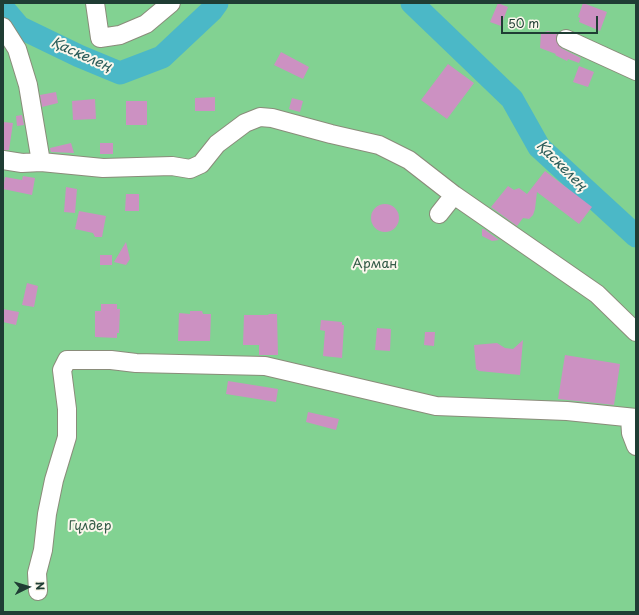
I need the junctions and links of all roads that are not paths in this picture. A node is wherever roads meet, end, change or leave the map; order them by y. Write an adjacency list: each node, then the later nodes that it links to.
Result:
1 (95, 3): 2 (street)
2 (171, 3)
3 (3, 26): 7 (street)
4 (566, 39): 5 (street)
5 (636, 72)
6 (3, 160): 7 (street)
7 (40, 162): 8 (street)
8 (454, 195): 9 (street); 10 (street)
9 (439, 214)
10 (636, 332)
11 (633, 418): 12 (street); 13 (street)
12 (636, 446)
13 (38, 591)

